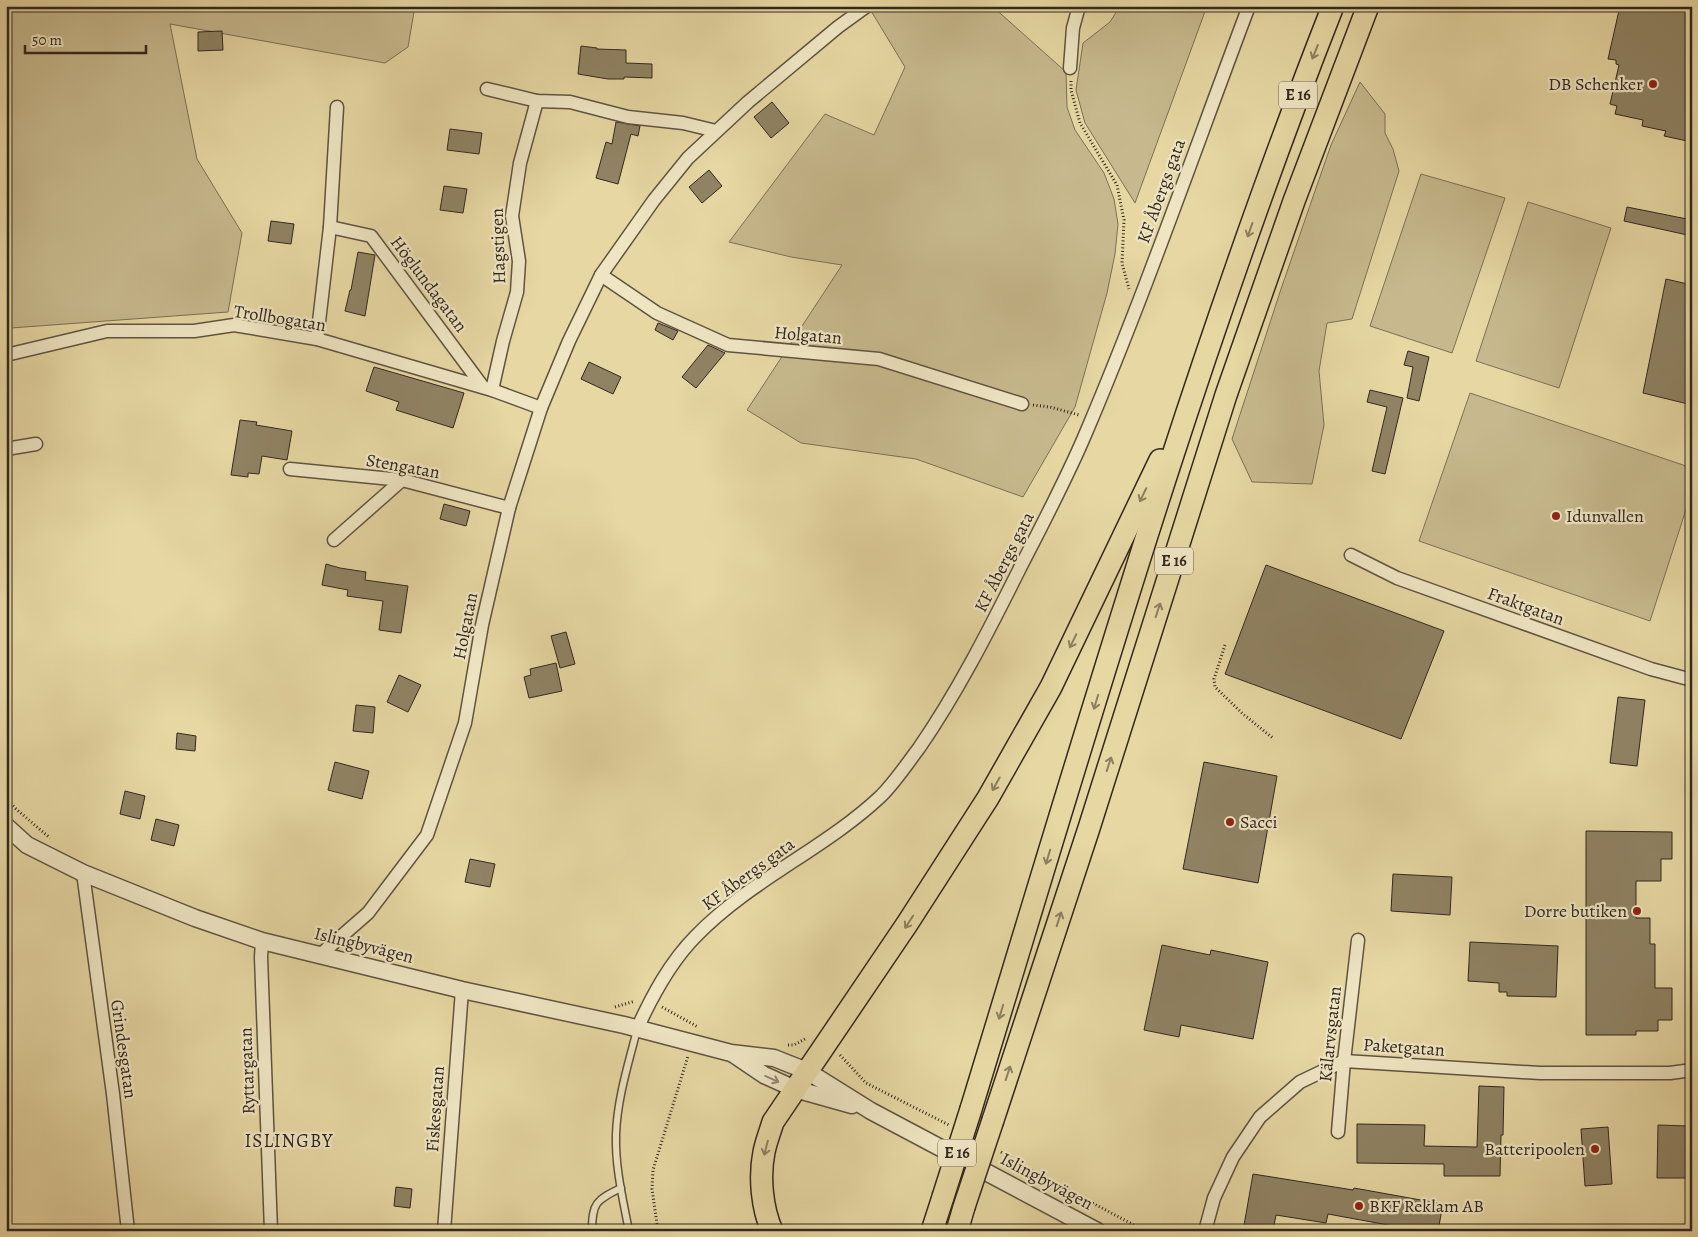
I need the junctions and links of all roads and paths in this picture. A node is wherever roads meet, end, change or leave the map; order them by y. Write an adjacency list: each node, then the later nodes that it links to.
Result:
1 (1079, 6): 6 (street)
2 (1249, 6): 38 (street, KF Åbergs gata)
3 (1333, 6): 17 (highway, E 16, one-way to 17)
4 (1368, 6): 60 (highway, E 16, one-way to 4, bridge)
5 (866, 7): 10 (street, Holgatan)
6 (1070, 68): 13 (path)
7 (487, 88): 8 (street)
8 (537, 101): 10 (street); 16 (street, Hagstigen)
9 (337, 107): 11 (street)
10 (716, 131): 12 (street, Holgatan)
11 (330, 227): 14 (street); 16 (street, Höglundagatan)
12 (601, 275): 18 (street, Holgatan); 19 (street, Holgatan)
13 (1131, 298)
14 (317, 339): 15 (street, Trollbogatan); 16 (street, Trollbogatan)
15 (6, 355)
16 (488, 388): 19 (street, Trollbogatan)
17 (1195, 388): 40 (highway, one-way to 40); 59 (highway, E 16, one-way to 59, bridge)
18 (1022, 404): 20 (path)
19 (541, 408): 25 (street, Holgatan)
20 (1078, 423)
21 (36, 444): 22 (street)
22 (6, 449)
23 (290, 469): 24 (street, Stengatan)
24 (402, 480): 25 (street, Stengatan); 26 (street)
25 (509, 508): 35 (street, Holgatan)
26 (334, 540)
27 (1351, 555): 29 (street, Fraktgatan)
28 (1225, 645): 30 (path)
29 (1692, 680)
30 (1274, 739)
31 (6, 826): 32 (street, Islingbyvägen)
32 (83, 873): 34 (street, Islingbyvägen); 52 (street, Grindesgatan)
33 (1358, 940): 43 (street, Kälarvsgatan)
34 (262, 941): 35 (street, Islingbyvägen); 53 (street, Ryttargatan)
35 (320, 955): 36 (street, Islingbyvägen)
36 (462, 990): 38 (street, Islingbyvägen); 54 (street, Fiskesgatan)
37 (699, 1027): 39 (path)
38 (638, 1029): 39 (street, Islingbyvägen); 51 (lane)
39 (692, 1044): 42 (street, Islingbyvägen); 57 (path)
40 (824, 1045): 41 (path); 45 (highway); 48 (path)
41 (783, 1046)
42 (731, 1053): 45 (street, Islingbyvägen); 46 (street, Islingbyvägen, one-way to 46)
43 (1344, 1060): 44 (street, Paketgatan); 49 (street, Kälarvsgatan); 63 (street, Paketgatan)
44 (1692, 1070)
45 (807, 1071): 46 (highway); 47 (street, Islingbyvägen)
46 (794, 1088): 47 (street, Islingbyvägen); 58 (highway, one-way to 58)
47 (871, 1111): 61 (street, Islingbyvägen)
48 (957, 1129)
49 (1338, 1132)
50 (1001, 1151): 62 (path)
51 (621, 1188): 55 (lane); 56 (lane)
52 (128, 1231)
53 (271, 1231)
54 (444, 1231)
55 (592, 1231)
56 (629, 1231)
57 (658, 1231)
58 (772, 1231)
59 (932, 1231)
60 (957, 1231)
61 (1097, 1231)
62 (1145, 1231)
63 (1205, 1231)

